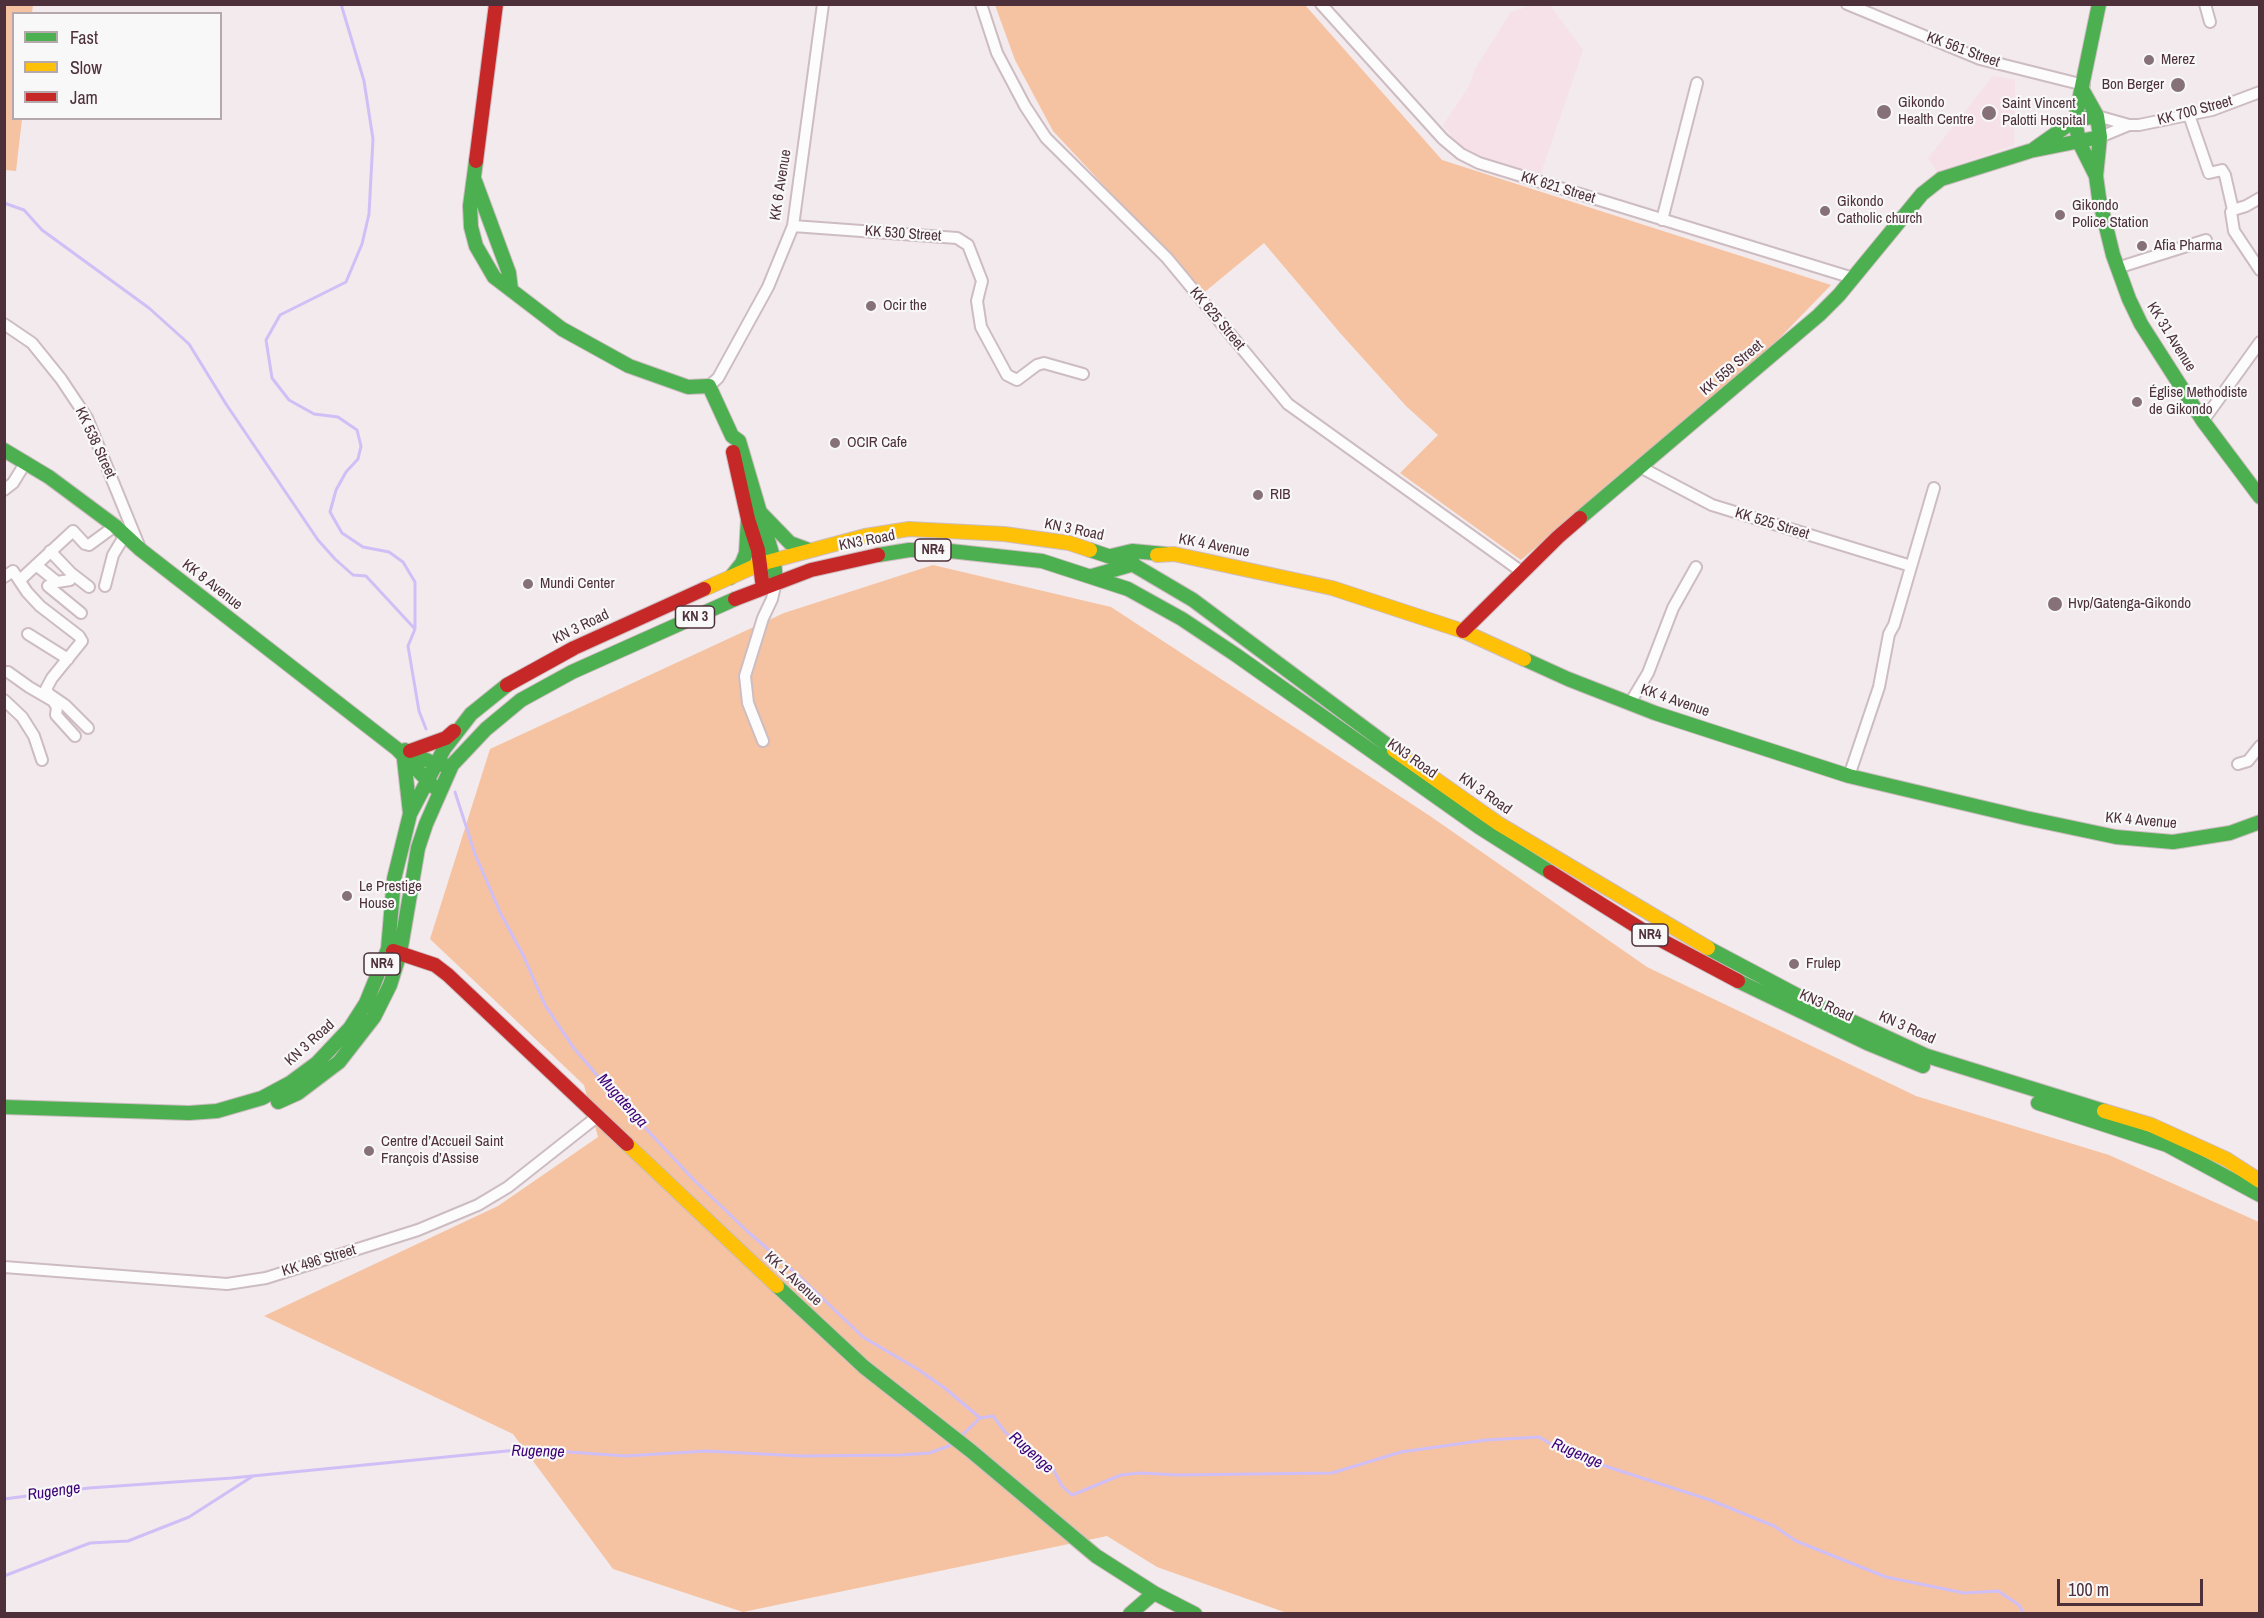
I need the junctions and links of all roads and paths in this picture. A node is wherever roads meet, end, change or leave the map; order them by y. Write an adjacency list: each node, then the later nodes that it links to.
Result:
1 (496, 4): 19 (main road)
2 (823, 4): 24 (street, KK 6 Avenue)
3 (981, 4): 55 (street, KK 625 Street)
4 (1321, 4): 23 (street, KK 621 Street)
5 (1847, 4): 10 (street, KK 561 Street)
6 (2099, 4): 10 (main road, KK 31 Avenue)
7 (2205, 4): 8 (street)
8 (2210, 22)
9 (1696, 83): 23 (street)
10 (2083, 88): 13 (main road, KK 31 Avenue); 14 (main road, KK 31 Avenue)
11 (2259, 92): 12 (street, KK 700 Street)
12 (2189, 115): 15 (street, KK 700 Street); 22 (street)
13 (2097, 116): 14 (main road, KK 559 Street); 15 (street, KK 700 Street); 16 (main road, KK 31 Avenue)
14 (2075, 120): 17 (main road, KK 31 Avenue); 18 (main road, KK 559 Street)
15 (2129, 126): 16 (street, KK 700 Street)
16 (2100, 137): 17 (main road, KK 559 Street); 20 (main road, KK 31 Avenue)
17 (2079, 142): 18 (main road, KK 559 Street); 20 (main road, KK 31 Avenue)
18 (2030, 151): 28 (main road, KK 559 Street)
19 (473, 176): 29 (main road); 29 (main road)
20 (2096, 176): 26 (main road, KK 31 Avenue)
21 (2259, 198): 22 (street)
22 (2233, 210): 27 (street)
23 (1662, 220): 28 (street, KK 621 Street)
24 (793, 226): 33 (street, KK 530 Street); 34 (street, KK 6 Avenue)
25 (2206, 240): 26 (street)
26 (2117, 268): 35 (main road, KK 31 Avenue)
27 (2259, 270)
28 (1852, 278): 38 (main road, KK 559 Street)
29 (511, 290): 34 (main road)
30 (4, 324): 44 (street, KK 538 Street)
31 (2259, 342): 32 (street)
32 (2255, 358): 35 (street)
33 (1083, 374)
34 (709, 386): 42 (main road)
35 (2203, 421): 41 (main road, KK 31 Avenue)
36 (4, 450): 37 (main road, KK 8 Avenue)
37 (26, 462): 40 (street); 43 (main road, KK 8 Avenue)
38 (1640, 466): 53 (street, KK 525 Street); 55 (main road, KK 559 Street)
39 (1935, 488): 53 (street)
40 (4, 490)
41 (2259, 497)
42 (754, 515): 45 (main road); 49 (main road); 50 (main road); 61 (main road)
43 (120, 530): 44 (main road, KK 8 Avenue); 46 (street); 64 (street)
44 (141, 550): 83 (main road, KK 8 Avenue)
45 (809, 550): 48 (main road, KN 3 Road / NR4); 49 (main road, KN 3 Road / NR4)
46 (50, 551): 52 (street); 58 (street)
47 (1160, 554): 48 (main road); 51 (main road, KK 4 Avenue); 59 (main road); 71 (main road, KK 4 Avenue)
48 (1111, 555): 51 (main road, KN 3 Road / NR4)
49 (774, 560): 50 (main road, KN 3 Road / NR4); 63 (main road)
50 (760, 564): 61 (main road, KN 3 Road / NR4); 66 (main road)
51 (1132, 564): 56 (main road, KK 4 Avenue); 59 (main road, KN 3 Road / NR4)
52 (36, 565): 60 (street); 62 (street)
53 (1911, 566): 88 (street)
54 (1696, 567): 77 (street)
55 (1522, 572): 71 (main road, KK 559 Street)
56 (1092, 576): 63 (main road, KN3 Road / NR4); 94 (main road, KN3 Road / NR4)
57 (4, 577): 60 (street)
58 (71, 577): 62 (street); 65 (street); 67 (street)
59 (1155, 577): 94 (main road, KN 3 Road / NR4)
60 (20, 580): 68 (street)
61 (728, 580): 78 (main road, KN 3 Road / NR4)
62 (50, 582): 67 (street); 68 (street)
63 (776, 582): 66 (main road, KN3 Road / KN 3); 70 (street)
64 (105, 586)
65 (89, 587)
66 (762, 588): 70 (street); 73 (main road, KN3 Road / KN 3)
67 (58, 594): 69 (street)
68 (34, 599): 74 (street)
69 (81, 613)
70 (763, 618): 81 (street)
71 (1462, 631): 77 (main road, KK 4 Avenue)
72 (28, 634): 74 (street)
73 (628, 646): 87 (main road, KN 3 Road / NR4)
74 (68, 659): 79 (street)
75 (8, 672): 80 (street)
76 (4, 700): 84 (street)
77 (1630, 703): 88 (main road, KK 4 Avenue)
78 (462, 724): 83 (main road); 85 (main road, KN 3 Road / NR4)
79 (88, 728)
80 (75, 736)
81 (763, 741)
82 (2259, 746): 86 (street)
83 (404, 753): 85 (main road, KK 8 Avenue); 89 (main road, KK 8 Avenue); 91 (main road)
84 (42, 760)
85 (435, 764): 87 (main road, KK 8 Avenue); 89 (main road, KN 3 Road / NR4)
86 (2238, 764)
87 (452, 765): 90 (main road, KN 3 Road / NR4)
88 (1850, 776): 92 (main road, KK 4 Avenue)
89 (427, 780): 90 (main road, KK 8 Avenue); 91 (main road, KN 3 Road / NR4)
90 (440, 792): 93 (main road, KN 3 Road / NR4)
91 (410, 814): 93 (main road, KN 3 Road / NR4)
92 (2259, 822)
93 (394, 951): 95 (main road, KN 3 Road / NR4); 96 (main road, KK 1 Avenue); 97 (main road, KN 3 Road / NR4)
94 (1803, 1006): 98 (main road, KN 3 Road / NR4); 99 (main road, KN3 Road / NR4)
95 (4, 1107)
96 (598, 1116): 100 (street, KK 496 Street); 101 (main road, KK 1 Avenue)
97 (4, 1119)
98 (2259, 1181)
99 (2259, 1195)
100 (4, 1267)
101 (1154, 1593): 102 (main road); 103 (main road, KK 1 Avenue)
102 (1130, 1614)
103 (1195, 1614)

